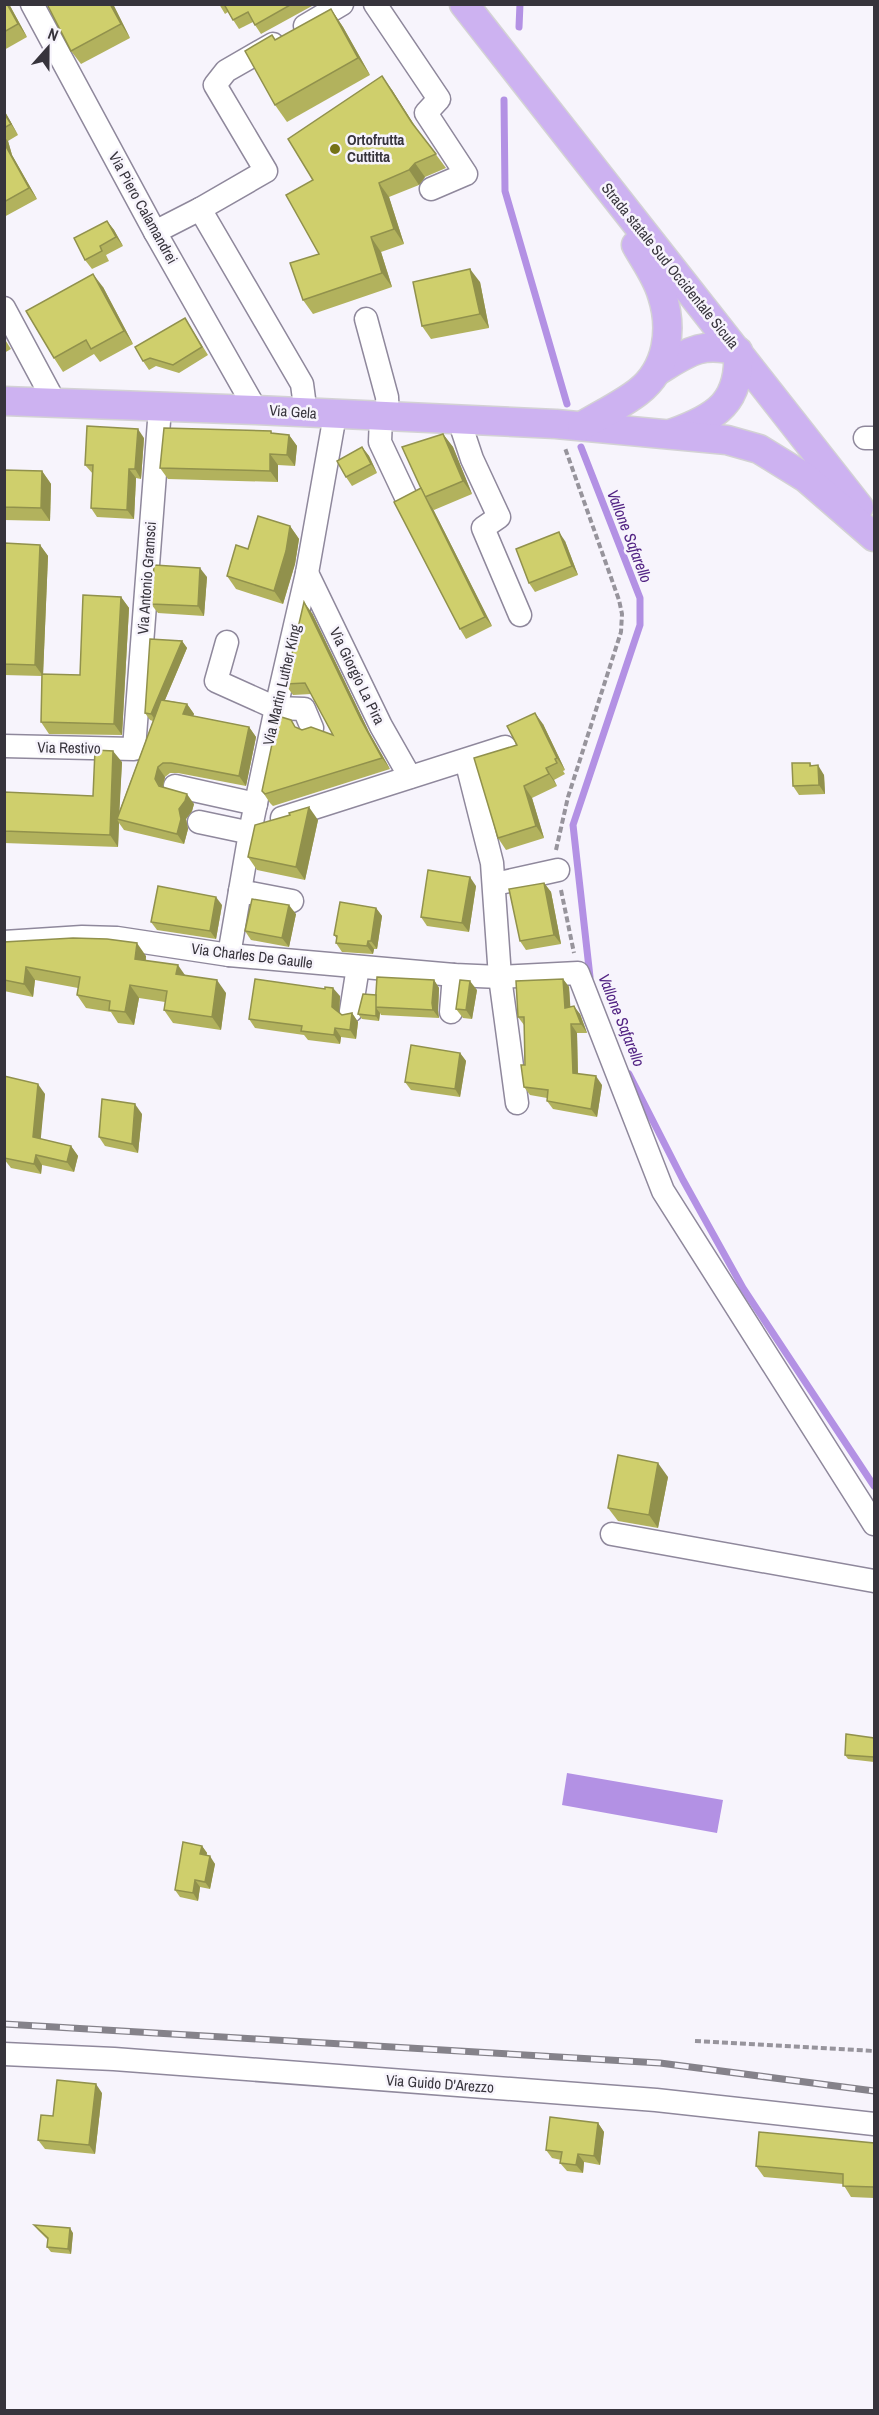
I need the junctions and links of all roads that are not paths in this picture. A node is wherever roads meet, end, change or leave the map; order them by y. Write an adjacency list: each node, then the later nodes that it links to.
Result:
1 (32, 4): 8 (street, Via Piero Calamandrei)
2 (342, 4): 7 (street)
3 (375, 4): 6 (street)
4 (464, 4): 5 (main road, Strada statale Sud Occidentale Sicula)
5 (591, 167): 11 (main road, Strada statale Sud Occidentale Sicula); 12 (main road)
6 (431, 189)
7 (200, 209): 8 (street); 17 (street)
8 (155, 232): 16 (street, Via Piero Calamandrei)
9 (4, 308): 14 (street)
10 (366, 319): 19 (street)
11 (738, 351): 12 (main road); 22 (main road); 24 (main road, Strada statale Sud Occidentale Sicula)
12 (659, 370): 21 (main road)
13 (4, 401): 14 (main road, Via Gela)
14 (56, 403): 15 (main road, Via Gela)
15 (160, 408): 16 (main road, Via Gela); 33 (street, Via Antonio Gramsci)
16 (256, 410): 17 (main road, Via Gela)
17 (306, 414): 18 (main road, Via Gela)
18 (335, 415): 19 (main road, Via Gela); 26 (street, Via Martin Luther King)
19 (385, 417): 20 (main road, Via Gela); 23 (street)
20 (459, 420): 21 (main road, Via Gela); 27 (street)
21 (569, 425): 22 (main road, Via Gela)
22 (668, 434): 25 (main road, Via Gela)
23 (405, 495)
24 (874, 528)
25 (874, 537)
26 (307, 573): 29 (street, Via Martin Luther King); 35 (street, Via Giorgio La Pira)
27 (520, 615)
28 (227, 642): 29 (street)
29 (276, 708): 30 (street); 37 (street, Via Martin Luther King)
30 (312, 728)
31 (4, 746): 33 (street, Via Restivo)
32 (505, 747): 34 (street)
33 (134, 749)
34 (466, 760): 35 (street); 41 (street)
35 (410, 777): 39 (street)
36 (175, 786): 37 (street)
37 (256, 804): 39 (street, Via Martin Luther King)
38 (199, 822): 39 (street)
39 (251, 830): 42 (street, Via Martin Luther King)
40 (558, 870): 41 (street)
41 (495, 884): 48 (street)
42 (240, 891): 43 (street); 45 (street, Via Martin Luther King)
43 (292, 901)
44 (4, 942): 45 (street, Via Charles De Gaulle)
45 (229, 955): 46 (street, Via Charles De Gaulle)
46 (358, 968): 47 (street, Via Charles De Gaulle); 49 (street)
47 (454, 975): 48 (street, Via Charles De Gaulle); 50 (street)
48 (500, 977): 51 (street); 52 (street, Via Charles De Gaulle)
49 (351, 1011)
50 (451, 1012)
51 (517, 1103)
52 (874, 1524)
53 (612, 1534): 54 (street)
54 (874, 1581)
55 (4, 2054): 56 (street, Via Guido D'Arezzo)
56 (874, 2124)

